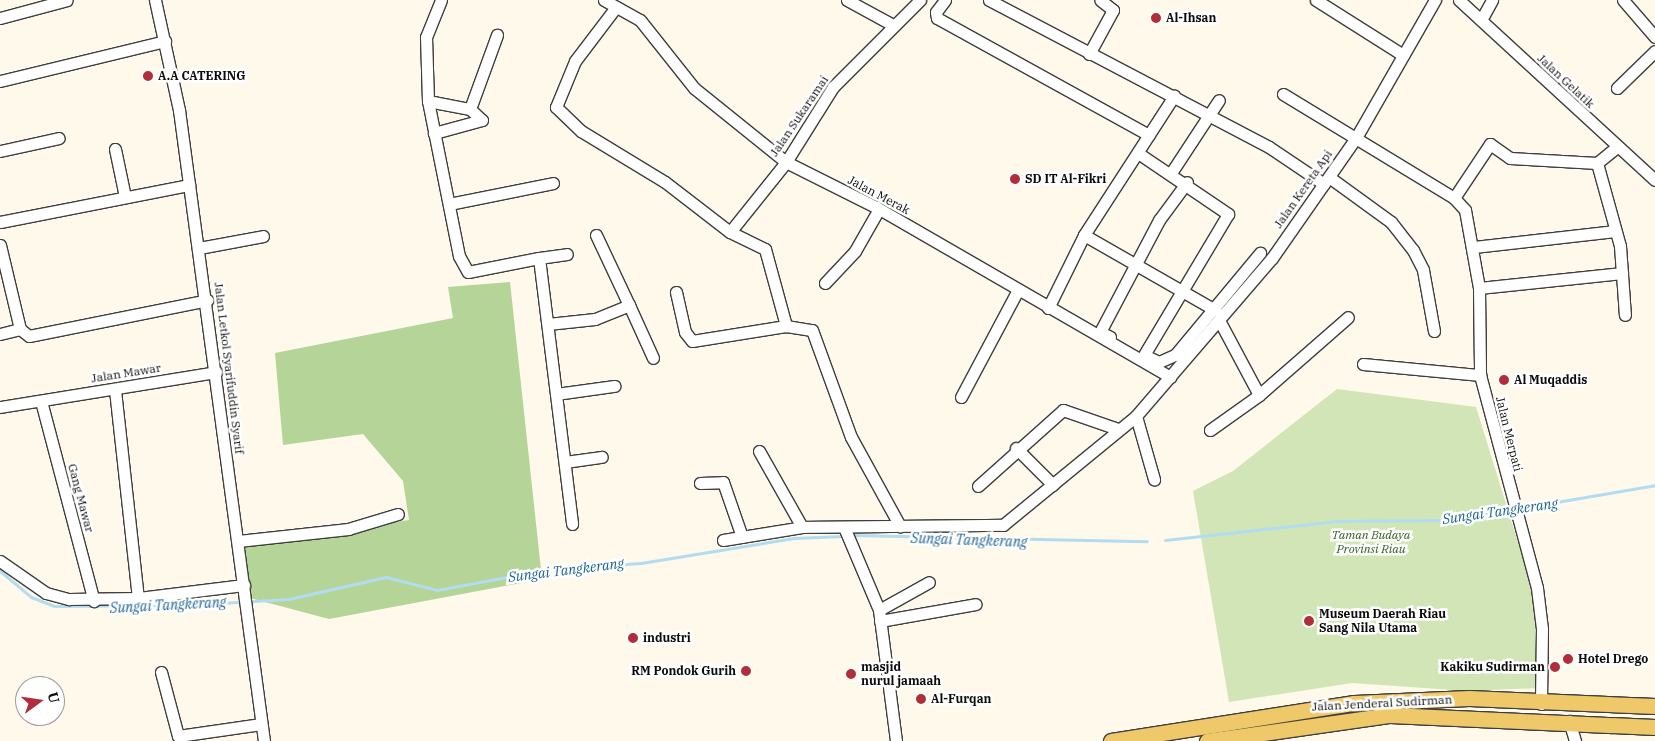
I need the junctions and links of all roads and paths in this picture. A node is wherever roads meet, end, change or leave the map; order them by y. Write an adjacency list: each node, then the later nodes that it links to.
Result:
1 (67, 0): 16 (street)
2 (155, 0): 21 (street, Jalan Letkol Syarifuddin Syarif)
3 (441, 0): 30 (street)
4 (604, 0): 15 (street, Jalan Merak)
5 (847, 0): 18 (street)
6 (920, 0): 18 (street, Jalan Sukaramai)
7 (945, 0): 34 (street)
8 (989, 0): 23 (street)
9 (1100, 0): 23 (street)
10 (1316, 0): 24 (street)
11 (1435, 0): 24 (street, Jalan Kereta Api)
12 (1459, 0): 17 (street, Jalan Gelatik)
13 (1492, 0): 17 (street)
14 (1622, 0): 20 (street)
15 (616, 6): 41 (street, Jalan Merak); 55 (street)
16 (0, 18)
17 (1481, 20): 37 (street, Jalan Gelatik)
18 (893, 25): 41 (street, Jalan Sukaramai)
19 (497, 35): 31 (street)
20 (1655, 37)
21 (165, 40): 25 (street); 48 (street, Jalan Letkol Syarifuddin Syarif)
22 (1655, 51): 26 (street)
23 (1089, 54): 28 (street)
24 (1403, 55): 35 (street, Jalan Kereta Api)
25 (0, 81)
26 (1618, 88)
27 (1283, 94): 35 (street, Jalan Merpati)
28 (1174, 96): 32 (street); 34 (street)
29 (1219, 100): 32 (street)
30 (428, 101): 31 (street); 33 (street)
31 (470, 109): 33 (street)
32 (1209, 115): 43 (street); 45 (street)
33 (434, 133): 51 (street)
34 (1149, 135): 40 (street)
35 (1357, 136): 45 (street, Jalan Kereta Api); 50 (street, Jalan Merpati)
36 (59, 138): 39 (street)
37 (1617, 147): 42 (street); 44 (street, Jalan Gelatik)
38 (115, 149): 49 (street)
39 (0, 151)
40 (1138, 153): 43 (street); 57 (street)
41 (786, 162): 52 (street, Jalan Merak); 55 (street, Jalan Sukaramai)
42 (1597, 163): 50 (street); 54 (street)
43 (1172, 173): 46 (street)
44 (1654, 178)
45 (1327, 180): 75 (street, Jalan Kereta Api); 81 (street)
46 (1187, 182): 65 (street); 70 (street)
47 (553, 183): 51 (street)
48 (189, 185): 49 (street); 61 (street, Jalan Letkol Syarifuddin Syarif)
49 (124, 197): 53 (street)
50 (1454, 198): 60 (street, Jalan Merpati)
51 (449, 204): 64 (street)
52 (879, 209): 67 (street); 69 (street, Jalan Merak)
53 (0, 222)
54 (1615, 231): 60 (street); 66 (street)
55 (730, 232): 79 (street)
56 (596, 235): 73 (street)
57 (1084, 235): 65 (street); 74 (street)
58 (263, 236): 61 (street)
59 (0, 245): 80 (street)
60 (1474, 246): 68 (street, Jalan Merpati)
61 (199, 248): 72 (street, Jalan Letkol Syarifuddin Syarif)
62 (1260, 252): 75 (street)
63 (567, 254): 64 (street)
64 (539, 258): 78 (street)
65 (1136, 265): 70 (street); 83 (street)
66 (1622, 273): 68 (street); 76 (street)
67 (825, 283)
68 (1478, 288): 87 (street, Jalan Merpati)
69 (1018, 290): 74 (street, Jalan Merak); 93 (street)
70 (1182, 291): 75 (street); 83 (street)
71 (676, 292): 79 (street)
72 (207, 300): 80 (street); 86 (street, Jalan Letkol Syarifuddin Syarif)
73 (629, 305): 78 (street); 84 (street)
74 (1048, 308): 88 (street, Jalan Merak)
75 (1217, 315): 83 (street); 88 (street, Jalan Kereta Api); 92 (street)
76 (1625, 315)
77 (1348, 317): 92 (street)
78 (548, 324): 91 (street)
79 (786, 326): 109 (street)
80 (20, 329): 82 (street)
81 (1434, 331)
82 (0, 334)
83 (1144, 355)
84 (652, 358)
85 (1363, 364): 87 (street)
86 (216, 372): 90 (street, Jalan Mawar); 114 (street, Jalan Letkol Syarifuddin Syarif)
87 (1480, 375): 123 (street, Jalan Merpati)
88 (1171, 377): 96 (street, Jalan Kereta Api)
89 (614, 386): 91 (street)
90 (115, 390): 94 (street, Jalan Mawar); 118 (street)
91 (556, 394): 102 (street)
92 (1259, 396): 98 (street)
93 (961, 397)
94 (41, 401): 95 (street, Jalan Mawar); 119 (street, Gang Mawar)
95 (0, 407)
96 (1136, 416): 97 (street, Jalan Kereta Api); 103 (street)
97 (1118, 429): 99 (street); 105 (street, Jalan Kereta Api)
98 (1210, 430)
99 (1016, 448): 105 (street); 106 (street)
100 (758, 451): 110 (street)
101 (602, 457): 102 (street)
102 (565, 462): 108 (street)
103 (1154, 480)
104 (700, 483): 112 (street)
105 (1053, 485): 109 (street, Jalan Kereta Api)
106 (978, 486)
107 (398, 514): 114 (street)
108 (572, 524)
109 (900, 526): 111 (street, Jalan Kereta Api)
110 (802, 527): 111 (street, Jalan Kereta Api); 112 (street, Jalan Kereta Api)
111 (844, 527): 121 (street)
112 (742, 537): 113 (street, Jalan Kereta Api)
113 (723, 540)
114 (238, 541): 117 (street, Jalan Letkol Syarifuddin Syarif)
115 (0, 561): 119 (street)
116 (929, 582): 121 (street)
117 (244, 587): 118 (street); 126 (street, Jalan Letkol Syarifuddin Syarif)
118 (138, 598): 119 (street)
119 (94, 601)
120 (976, 604): 121 (street)
121 (879, 616): 129 (street)
122 (161, 672): 126 (street)
123 (1541, 704): 124 (main road, Jalan Jenderal Sudirman); 130 (main road, Jalan Jenderal Sudirman)
124 (1655, 706)
125 (1569, 721): 127 (main road, Jalan Jenderal Sudirman); 131 (main road, Jalan Jenderal Sudirman); 132 (street)
126 (262, 724): 128 (street, Jalan Letkol Syarifuddin Syarif)
127 (1655, 727)
128 (264, 741)
129 (896, 741)
130 (1111, 741)
131 (1207, 741)
132 (1574, 741)

